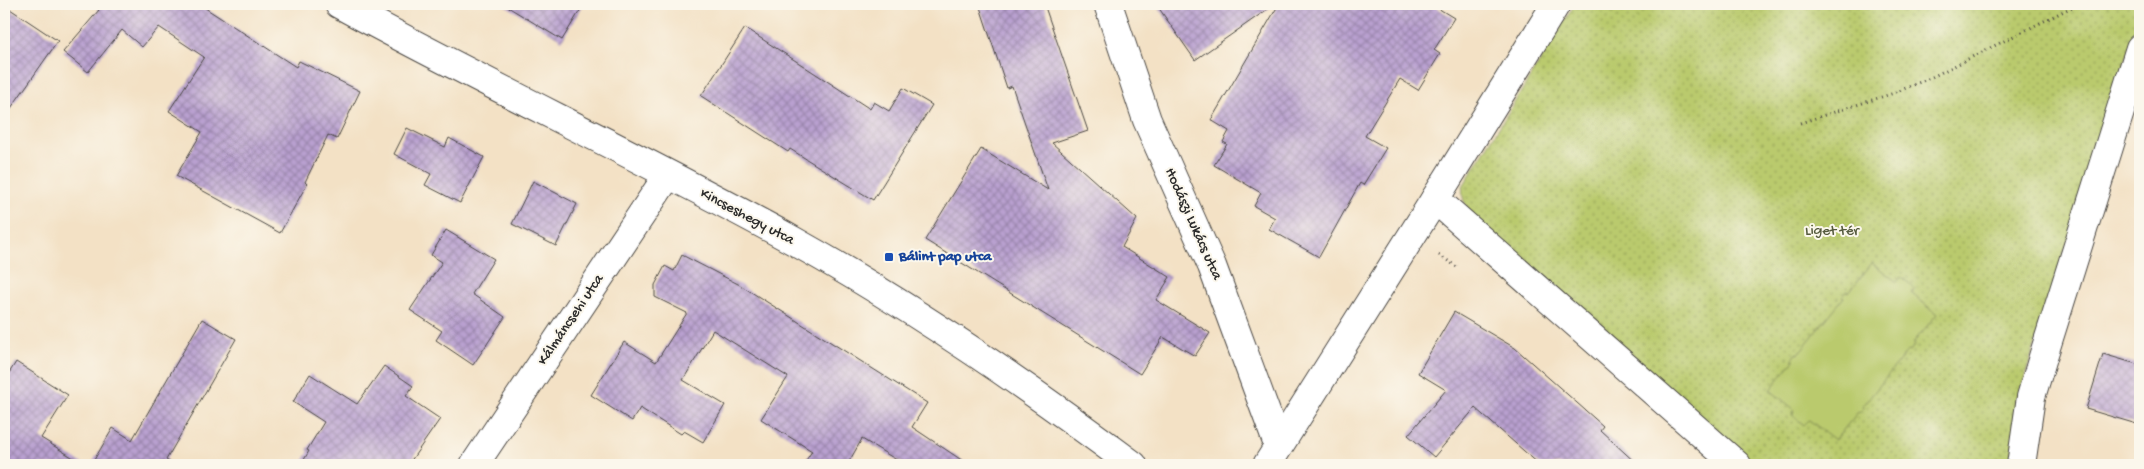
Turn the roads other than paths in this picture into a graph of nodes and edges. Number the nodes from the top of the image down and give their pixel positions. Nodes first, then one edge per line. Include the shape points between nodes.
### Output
1 (339, 4) edge
2 (1108, 4) edge
3 (1556, 4) edge
4 (2140, 48) edge
5 (668, 175) junction
6 (1434, 200) junction
7 (1273, 455) edge
8 (474, 465) edge
9 (1133, 465) edge
10 (1737, 465) edge
11 (2020, 465) edge

1 - 5 street, Kincseshegy utca
2 - 7 street, Hodászi Lukács utca via 1147,120 1212,266
3 - 6 street
4 - 11 street via 2042,357 2031,397
5 - 8 street, Kálmáncsehi utca
5 - 9 street, Kincseshegy utca via 794,242 916,314
6 - 7 street
6 - 10 street

